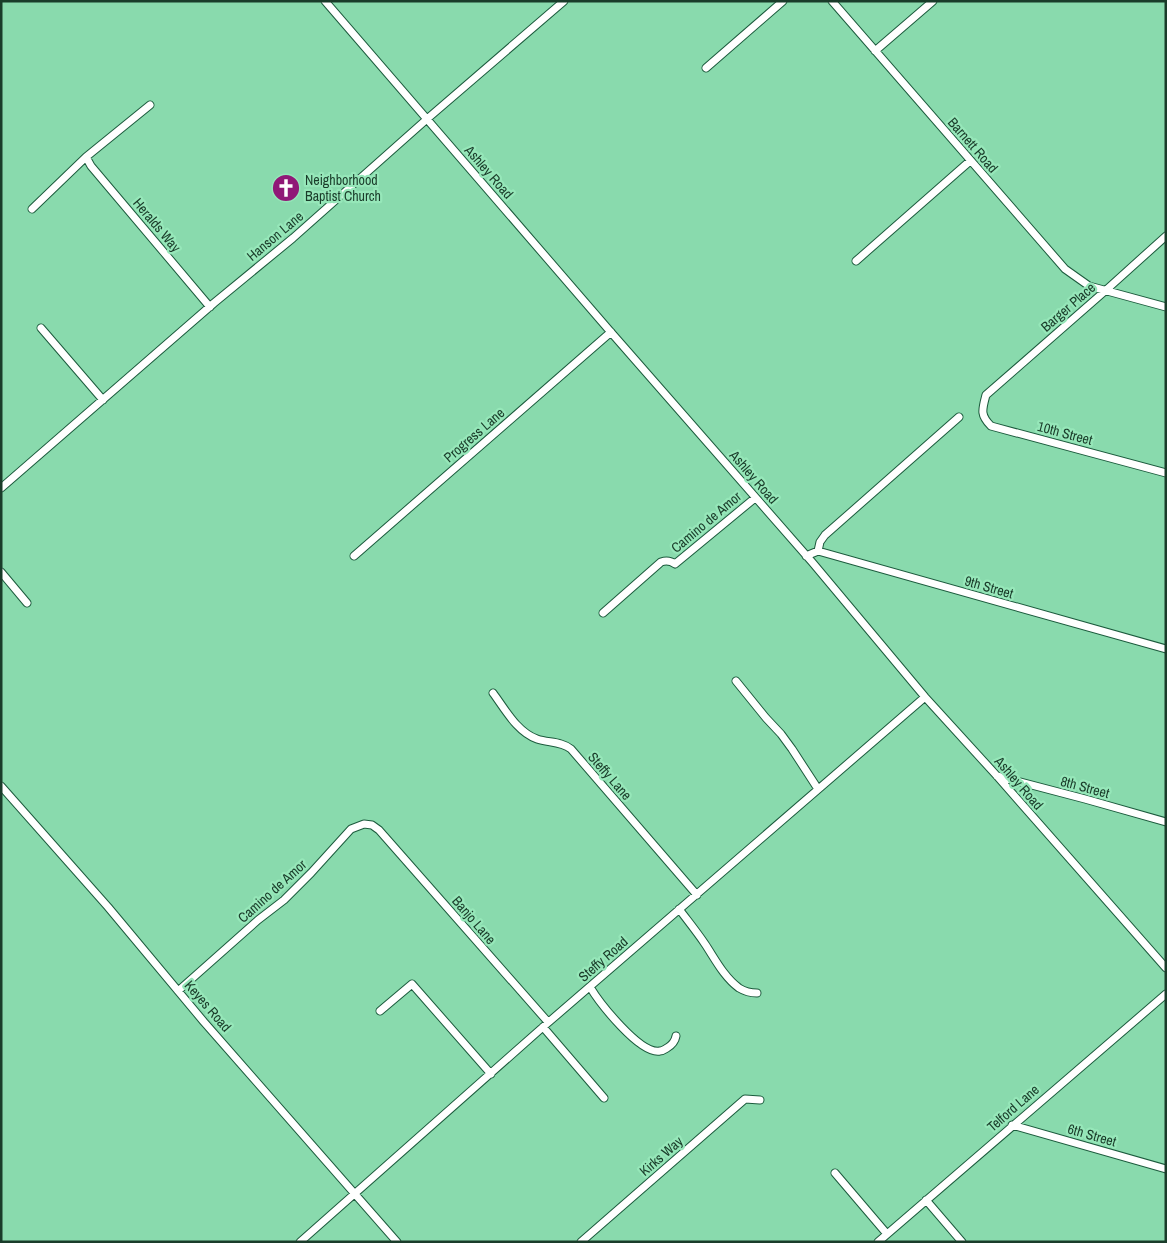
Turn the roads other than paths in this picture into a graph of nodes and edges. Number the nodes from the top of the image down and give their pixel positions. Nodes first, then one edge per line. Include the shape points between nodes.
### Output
1 (325, 1) edge
2 (564, 1) edge
3 (783, 1) edge
4 (832, 1) edge
5 (933, 1) edge
6 (875, 51) junction
7 (706, 68) dead end
8 (150, 105) dead end
9 (427, 119) junction
10 (86, 157) junction
11 (970, 161) junction
12 (32, 209) dead end
13 (1166, 236) edge
14 (856, 261) dead end
15 (1105, 291) junction
16 (210, 307) junction
17 (1166, 307) edge
18 (41, 328) dead end
19 (611, 332) junction
20 (986, 395) joint
21 (103, 400) junction
22 (959, 417) dead end
23 (1166, 473) edge
24 (1, 488) edge
25 (755, 498) junction
26 (818, 552) junction
27 (354, 556) dead end
28 (806, 556) junction
29 (1, 572) edge
30 (27, 603) dead end
31 (603, 612) dead end
32 (1166, 649) edge
33 (736, 681) dead end
34 (493, 693) dead end
35 (925, 697) junction
36 (997, 776) junction
37 (1, 786) edge
38 (818, 789) junction
39 (1166, 822) edge
40 (382, 834) joint
41 (697, 894) junction
42 (679, 910) junction
43 (1166, 968) edge
44 (590, 986) junction
45 (178, 991) junction
46 (757, 994) dead end
47 (1165, 996) edge
48 (380, 1011) dead end
49 (546, 1025) junction
50 (676, 1036) dead end
51 (491, 1074) junction
52 (604, 1098) dead end
53 (760, 1100) dead end
54 (1012, 1125) junction
55 (1166, 1169) edge
56 (835, 1173) dead end
57 (356, 1194) junction
58 (926, 1200) junction
59 (887, 1234) junction
60 (300, 1242) edge
61 (397, 1242) edge
62 (581, 1242) edge
63 (878, 1242) edge
64 (962, 1242) edge

1 - 9 street, Ashley Road
2 - 9 street, Hanson Lane
3 - 7 street
4 - 6 street, Barnett Road
5 - 6 street
6 - 11 street, Barnett Road
8 - 10 street
9 - 16 street, Hanson Lane
9 - 19 street, Ashley Road
10 - 12 street
10 - 16 street, Heralds Way
11 - 14 street
11 - 15 street, Barnett Road via 1065,269 1089,286
13 - 15 street, Barger Place
15 - 17 street, Barnett Road
15 - 20 street, Barger Place
16 - 21 street, Hanson Lane
18 - 21 street
19 - 25 street, Ashley Road
19 - 27 street, Progress Lane
20 - 23 street, 10th Street via 982,411 992,426
21 - 24 street, Hanson Lane
22 - 26 street via 825,535
25 - 28 street, Ashley Road
25 - 31 street, Camino de Amor via 675,564 661,562
26 - 28 street
26 - 32 street, 9th Street
28 - 35 street, Ashley Road
29 - 30 street
33 - 38 street via 781,734
34 - 41 street, Steffy Lane via 525,733 571,749
35 - 36 street, Ashley Road
35 - 38 street, Steffy Road
36 - 39 street, 8th Street
36 - 43 street, Ashley Road
37 - 45 street, Keyes Road
38 - 41 street, Steffy Road
40 - 45 street, Camino de Amor via 364,824 351,829 284,900
40 - 49 street, Banjo Lane
41 - 42 street, Steffy Road
42 - 44 street, Steffy Road
42 - 46 street via 734,983 740,989
44 - 49 street, Steffy Road
44 - 50 street via 620,1025 649,1049 659,1052 671,1046
45 - 57 street, Keyes Road
47 - 54 street, Telford Lane
48 - 51 street via 412,984
49 - 51 street, Steffy Road
49 - 52 street, Banjo Lane
51 - 57 street, Steffy Road
53 - 62 street, Kirks Way via 745,1099
54 - 55 street, 6th Street
54 - 58 street, Telford Lane
56 - 59 street
57 - 60 street, Steffy Road
57 - 61 street, Keyes Road
58 - 59 street, Telford Lane
58 - 64 street
59 - 63 street, Telford Lane

